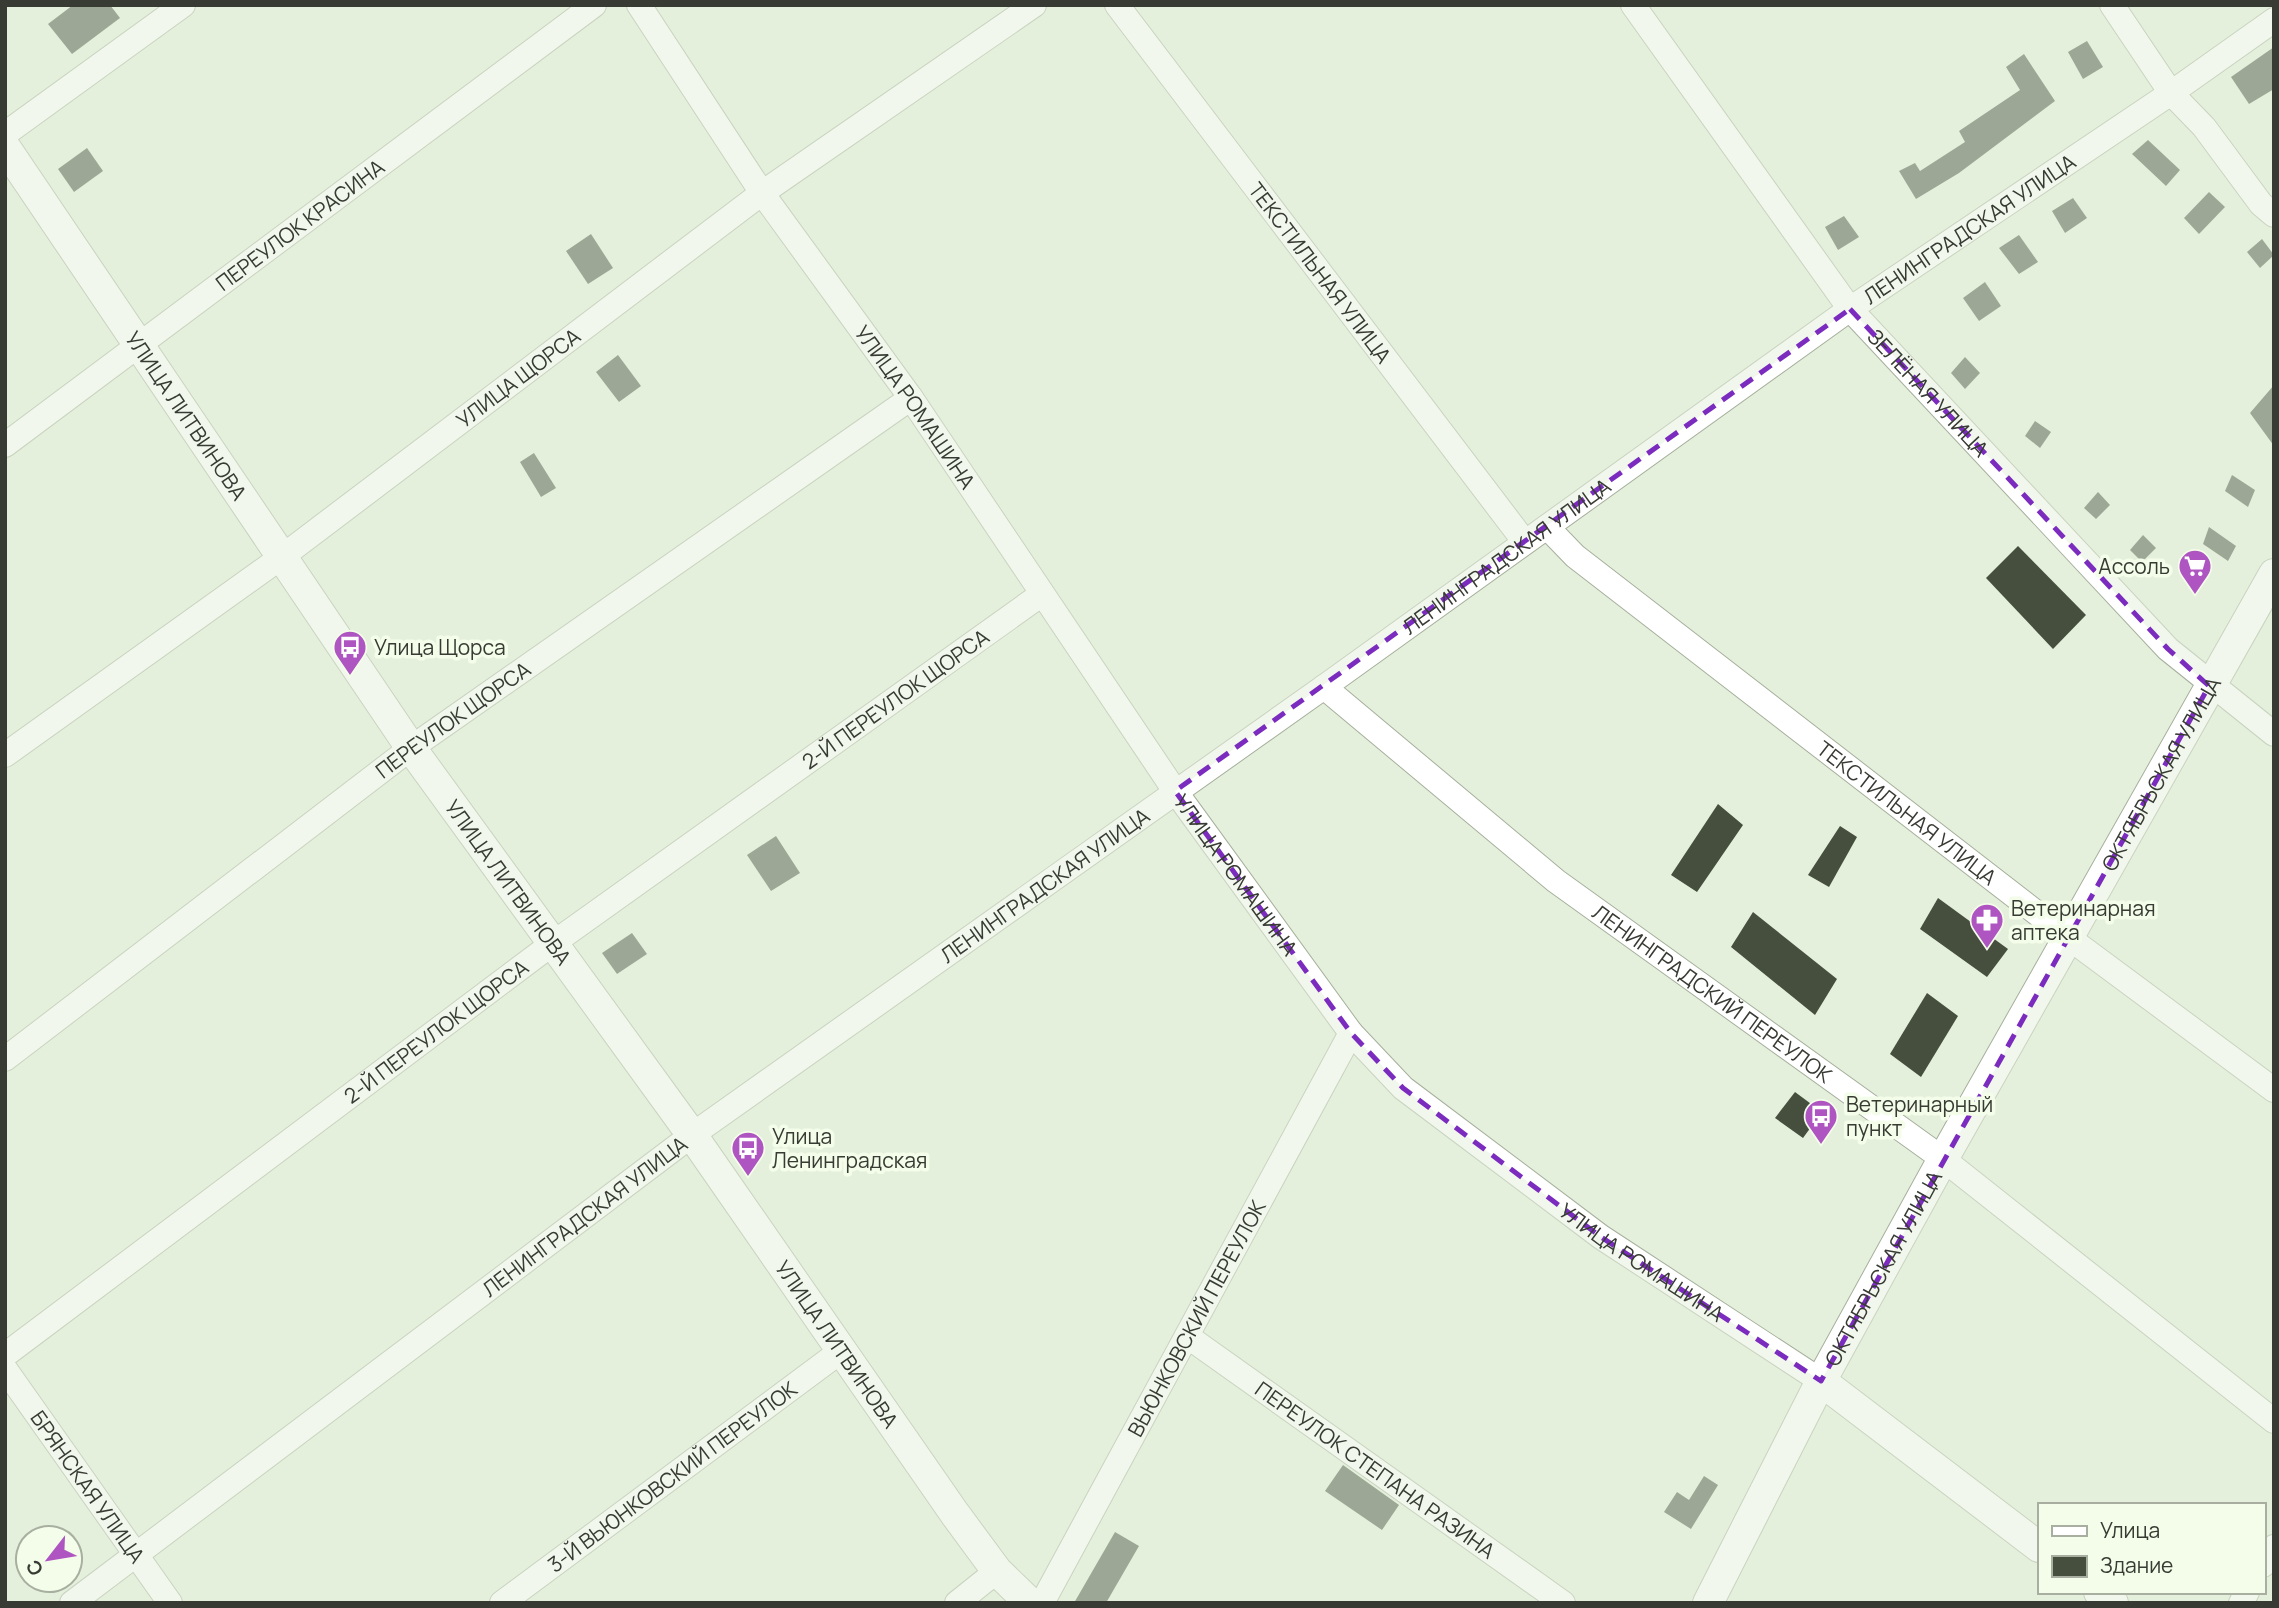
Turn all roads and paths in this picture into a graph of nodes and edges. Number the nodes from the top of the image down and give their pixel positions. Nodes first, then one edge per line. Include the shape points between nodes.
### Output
1 (183, 5) edge
2 (594, 5) edge
3 (639, 5) edge
4 (1034, 5) edge
5 (1117, 5) edge
6 (1633, 5) edge
7 (2112, 5) edge
8 (2274, 20) edge
9 (2171, 93) junction
10 (5, 134) edge
11 (5, 147) edge
12 (762, 193) junction
13 (2274, 215) edge
14 (1850, 309) junction
15 (138, 346) junction
16 (911, 398) junction
17 (5, 445) edge
18 (1547, 527) junction
19 (1524, 541) junction
20 (283, 556) junction
21 (2274, 574) edge
22 (1042, 594) junction
23 (2209, 686) junction
24 (1324, 687) junction
25 (2274, 734) edge
26 (411, 748) junction
27 (5, 755) edge
28 (1175, 790) junction
29 (2069, 939) junction
30 (552, 944) junction
31 (1351, 1033) junction
32 (5, 1059) edge
33 (2274, 1090) edge
34 (692, 1135) junction
35 (1942, 1159) junction
36 (1187, 1336) junction
37 (841, 1351) junction
38 (5, 1355) edge
39 (5, 1369) edge
40 (1821, 1381) junction
41 (2274, 1421) edge
42 (2038, 1546) edge
43 (2274, 1546) edge
44 (136, 1555) junction
45 (2265, 1562) edge
46 (997, 1571) junction
47 (72, 1603) edge
48 (170, 1603) edge
49 (502, 1603) edge
50 (957, 1603) edge
51 (1030, 1603) edge
52 (1042, 1603) edge
53 (1563, 1603) edge
54 (1708, 1603) edge

1 - 10 street
2 - 15 street, ПЕРЕУЛОК КРАСИНА
3 - 12 street, УЛИЦА РОМАШИНА
4 - 12 street, УЛИЦА ЩОРСА
5 - 19 street, ТЕКСТИЛЬНАЯ УЛИЦА
6 - 14 street, ЗЕЛЁНАЯ УЛИЦА
7 - 9 street
8 - 9 street, ЛЕНИНГРАДСКАЯ УЛИЦА
9 - 13 street
9 - 14 street, ЛЕНИНГРАДСКАЯ УЛИЦА
11 - 15 main road, УЛИЦА ЛИТВИНОВА
12 - 16 street, УЛИЦА РОМАШИНА
12 - 20 street, УЛИЦА ЩОРСА
14 - 18 street, ЛЕНИНГРАДСКАЯ УЛИЦА
14 - 23 street, ЗЕЛЁНАЯ УЛИЦА via 2168,649
15 - 17 street, ПЕРЕУЛОК КРАСИНА
15 - 20 main road, УЛИЦА ЛИТВИНОВА
16 - 22 street, УЛИЦА РОМАШИНА
16 - 26 street, ПЕРЕУЛОК ЩОРСА
18 - 19 street, ЛЕНИНГРАДСКАЯ УЛИЦА
18 - 29 street, ТЕКСТИЛЬНАЯ УЛИЦА via 1576,556
19 - 24 street, ЛЕНИНГРАДСКАЯ УЛИЦА
20 - 26 main road, УЛИЦА ЛИТВИНОВА
20 - 27 street, УЛИЦА ЩОРСА
21 - 23 main road, ОКТЯБРЬСКАЯ УЛИЦА
22 - 28 street, УЛИЦА РОМАШИНА
22 - 30 street, 2-Й ПЕРЕУЛОК ЩОРСА
23 - 25 street, ЗЕЛЁНАЯ УЛИЦА
23 - 29 main road, ОКТЯБРЬСКАЯ УЛИЦА
24 - 28 street, ЛЕНИНГРАДСКАЯ УЛИЦА
24 - 35 street, ЛЕНИНГРАДСКИЙ ПЕРЕУЛОК via 1556,881
26 - 30 main road, УЛИЦА ЛИТВИНОВА
26 - 32 street, ПЕРЕУЛОК ЩОРСА
28 - 31 street, УЛИЦА РОМАШИНА
28 - 34 street, ЛЕНИНГРАДСКАЯ УЛИЦА
29 - 33 street, ТЕКСТИЛЬНАЯ УЛИЦА
29 - 35 main road, ОКТЯБРЬСКАЯ УЛИЦА
30 - 34 main road, УЛИЦА ЛИТВИНОВА
30 - 38 street, 2-Й ПЕРЕУЛОК ЩОРСА
31 - 36 street, ВЬЮНКОВСКИЙ ПЕРЕУЛОК
31 - 40 street, УЛИЦА РОМАШИНА via 1403,1088 1601,1237
34 - 37 main road, УЛИЦА ЛИТВИНОВА
34 - 44 street, ЛЕНИНГРАДСКАЯ УЛИЦА
35 - 40 main road, ОКТЯБРЬСКАЯ УЛИЦА
35 - 41 street, ЛЕНИНГРАДСКИЙ ПЕРЕУЛОК
36 - 52 street, ВЬЮНКОВСКИЙ ПЕРЕУЛОК
36 - 53 street, ПЕРЕУЛОК СТЕПАНА РАЗИНА
37 - 46 main road, УЛИЦА ЛИТВИНОВА
37 - 49 street, 3-Й ВЬЮНКОВСКИЙ ПЕРЕУЛОК
39 - 44 street, БРЯНСКАЯ УЛИЦА
40 - 42 main road, УЛИЦА РОМАШИНА
40 - 54 main road, ОКТЯБРЬСКАЯ УЛИЦА
43 - 45 street
44 - 47 street, ЛЕНИНГРАДСКАЯ УЛИЦА
44 - 48 street, БРЯНСКАЯ УЛИЦА
46 - 50 street
46 - 51 main road, УЛИЦА ЛИТВИНОВА

